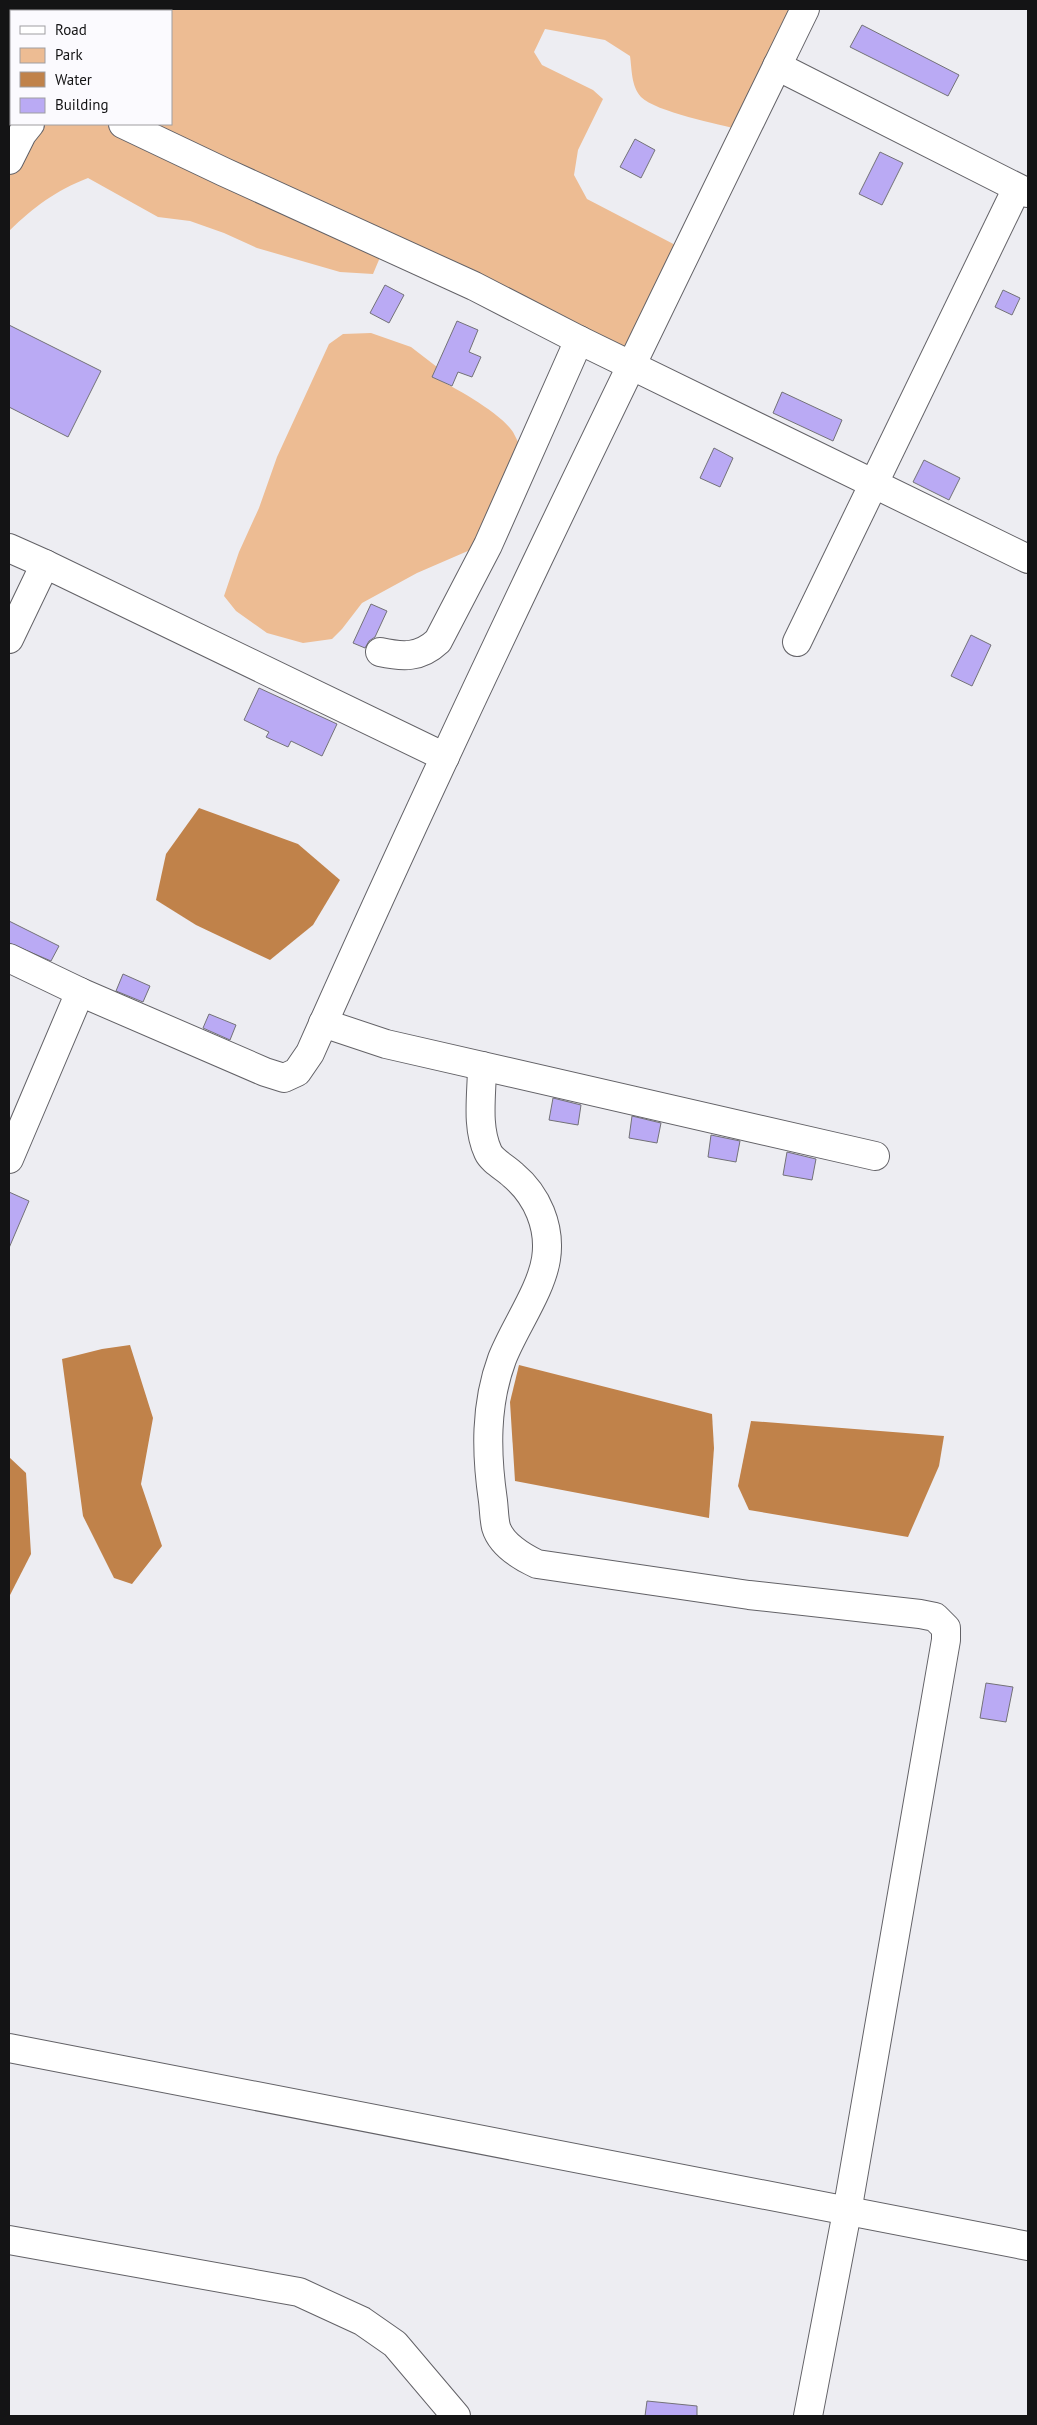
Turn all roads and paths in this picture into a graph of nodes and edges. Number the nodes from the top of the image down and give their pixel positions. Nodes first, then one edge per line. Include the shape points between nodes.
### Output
1 (805, 9) edge
2 (777, 66) junction
3 (29, 125) edge
4 (126, 125) edge
5 (9, 160) edge
6 (1023, 191) edge
7 (579, 340) junction
8 (631, 365) junction
9 (874, 484) junction
10 (9, 548) edge
11 (1028, 559) edge
12 (45, 564) junction
13 (9, 639) edge
14 (798, 642) dead end
15 (380, 652) dead end
16 (445, 757) junction
17 (9, 958) edge
18 (80, 992) junction
19 (323, 1023) junction
20 (482, 1066) junction
21 (874, 1156) dead end
22 (9, 1160) edge
23 (9, 2048) edge
24 (847, 2212) junction
25 (9, 2240) edge
26 (1028, 2246) edge
27 (456, 2416) edge
28 (808, 2416) edge

1 - 2 lane
2 - 6 lane
2 - 8 lane
3 - 5 lane
4 - 7 lane via 474,286
6 - 9 lane
7 - 8 lane
7 - 15 lane via 488,545 438,641 411,656
8 - 9 lane
8 - 16 lane
9 - 11 lane
9 - 14 lane
10 - 12 lane
12 - 13 lane
12 - 16 lane
16 - 19 lane
17 - 18 lane
18 - 19 lane via 284,1078 297,1072 310,1053
18 - 22 lane
19 - 20 lane via 386,1044
20 - 21 lane
20 - 24 lane via 482,1137 489,1154 517,1178 533,1199 543,1215 546,1239 546,1259 540,1279 502,1359 489,1407 489,1478 496,1528 508,1544 537,1564 749,1595 935,1616 946,1628 945,1650
23 - 24 lane
24 - 26 lane
24 - 28 lane
25 - 27 lane via 299,2292 362,2321 395,2344

